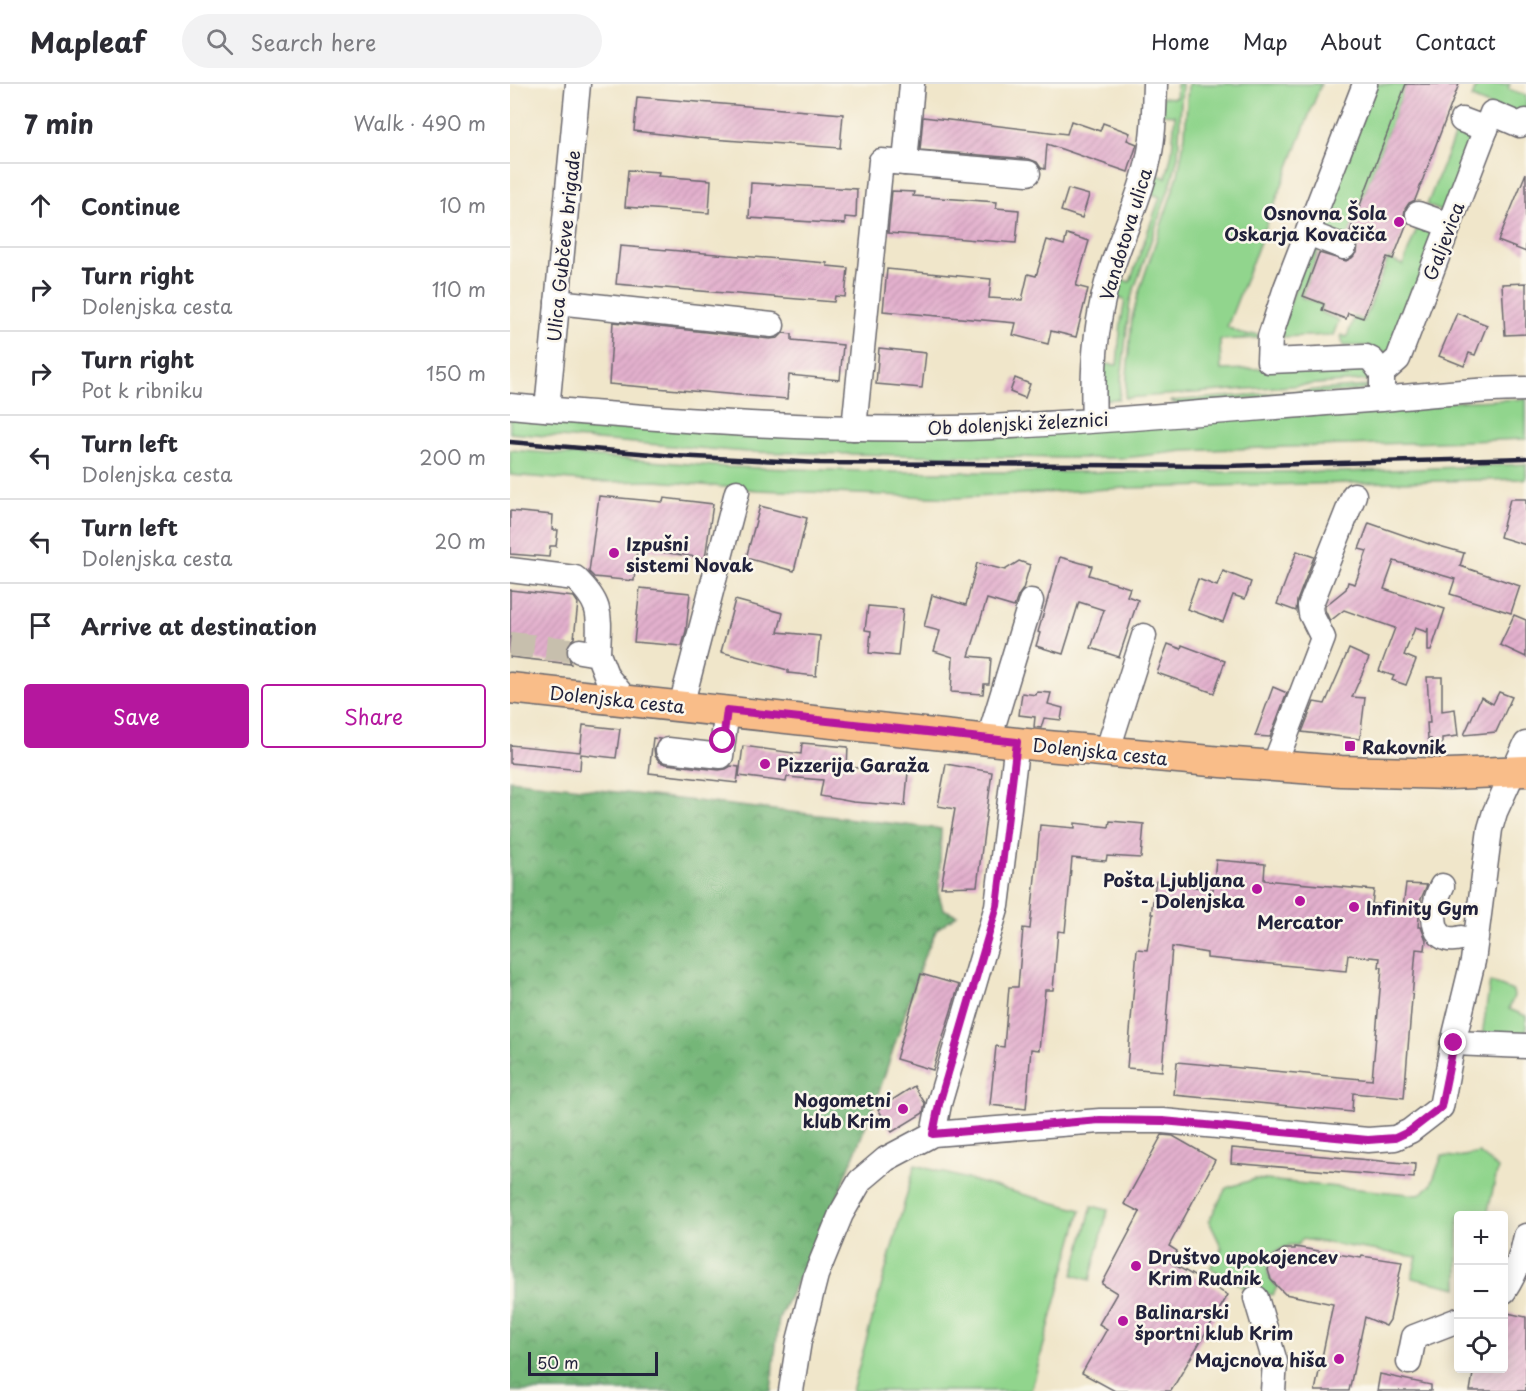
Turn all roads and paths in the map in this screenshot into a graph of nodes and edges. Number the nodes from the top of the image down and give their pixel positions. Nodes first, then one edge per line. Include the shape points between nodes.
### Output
1 (578, 84) edge
2 (912, 84) edge
3 (1155, 84) edge
4 (1365, 84) edge
5 (1462, 120) dead end
6 (1526, 121) edge
7 (1486, 129) junction
8 (905, 163) junction
9 (1028, 173) dead end
10 (1418, 214) dead end
11 (1449, 225) junction
12 (1308, 233) junction
13 (1344, 247) dead end
14 (557, 302) junction
15 (772, 325) dead end
16 (1382, 373) junction
17 (1526, 389) edge
18 (1380, 399) junction
19 (510, 406) edge
20 (547, 409) junction
21 (1094, 420) junction
22 (854, 428) junction
23 (737, 492) dead end
24 (1354, 495) dead end
25 (510, 570) edge
26 (1030, 601) dead end
27 (1144, 636) dead end
28 (510, 688) edge
29 (627, 701) junction
30 (681, 706) junction
31 (727, 710) junction
32 (1003, 741) junction
33 (1526, 744) edge
34 (668, 750) dead end
35 (1107, 752) junction
36 (1274, 766) junction
37 (1519, 771) edge
38 (1454, 1043) junction
39 (1526, 1046) edge
40 (933, 1134) junction
41 (1526, 1236) edge
42 (1508, 1284) edge
43 (1256, 1298) dead end
44 (1454, 1322) edge
45 (1409, 1362) dead end
46 (791, 1391) edge
47 (1273, 1391) edge

1 - 14 street, Ulica Gubčeve brigade
2 - 8 street
3 - 21 street, Vandotova ulica via 1147,167 1101,311
4 - 12 street
5 - 7 street
6 - 7 street via 1520,124 1492,114
7 - 11 street, Galjevica
8 - 9 street
8 - 22 street via 881,161
10 - 11 street
11 - 16 street, Galjevica via 1398,359
12 - 13 street
12 - 16 street via 1272,329 1269,360 1366,357
14 - 15 street
14 - 20 street, Ulica Gubčeve brigade
16 - 18 street
17 - 18 street, Ob dolenjski železnici
18 - 21 street, Ob dolenjski železnici
19 - 20 street, Ob dolenjski železnici
20 - 22 street, Ob dolenjski železnici via 727,424
21 - 22 street, Ob dolenjski železnici via 990,427
23 - 30 street
24 - 36 street via 1310,606 1323,638
25 - 29 street via 575,578 595,601 599,614 589,652
26 - 32 street
27 - 35 street
28 - 29 main road, Dolenjska cesta
29 - 30 main road, Dolenjska cesta
30 - 31 main road, Dolenjska cesta
31 - 32 main road, Dolenjska cesta
31 - 34 street via 721,756
32 - 35 main road, Dolenjska cesta
32 - 40 street via 997,906
33 - 37 street
35 - 36 main road, Dolenjska cesta
36 - 37 main road, Dolenjska cesta via 1449,774
37 - 38 street via 1495,812 1490,829 1473,961
38 - 39 street
38 - 40 street via 1441,1107 1423,1123 1395,1138 1368,1140 1163,1121 1100,1120
40 - 46 street via 886,1159 860,1181 841,1214 816,1275
41 - 42 street via 1520,1264
43 - 47 street via 1275,1362
44 - 45 street via 1414,1337

